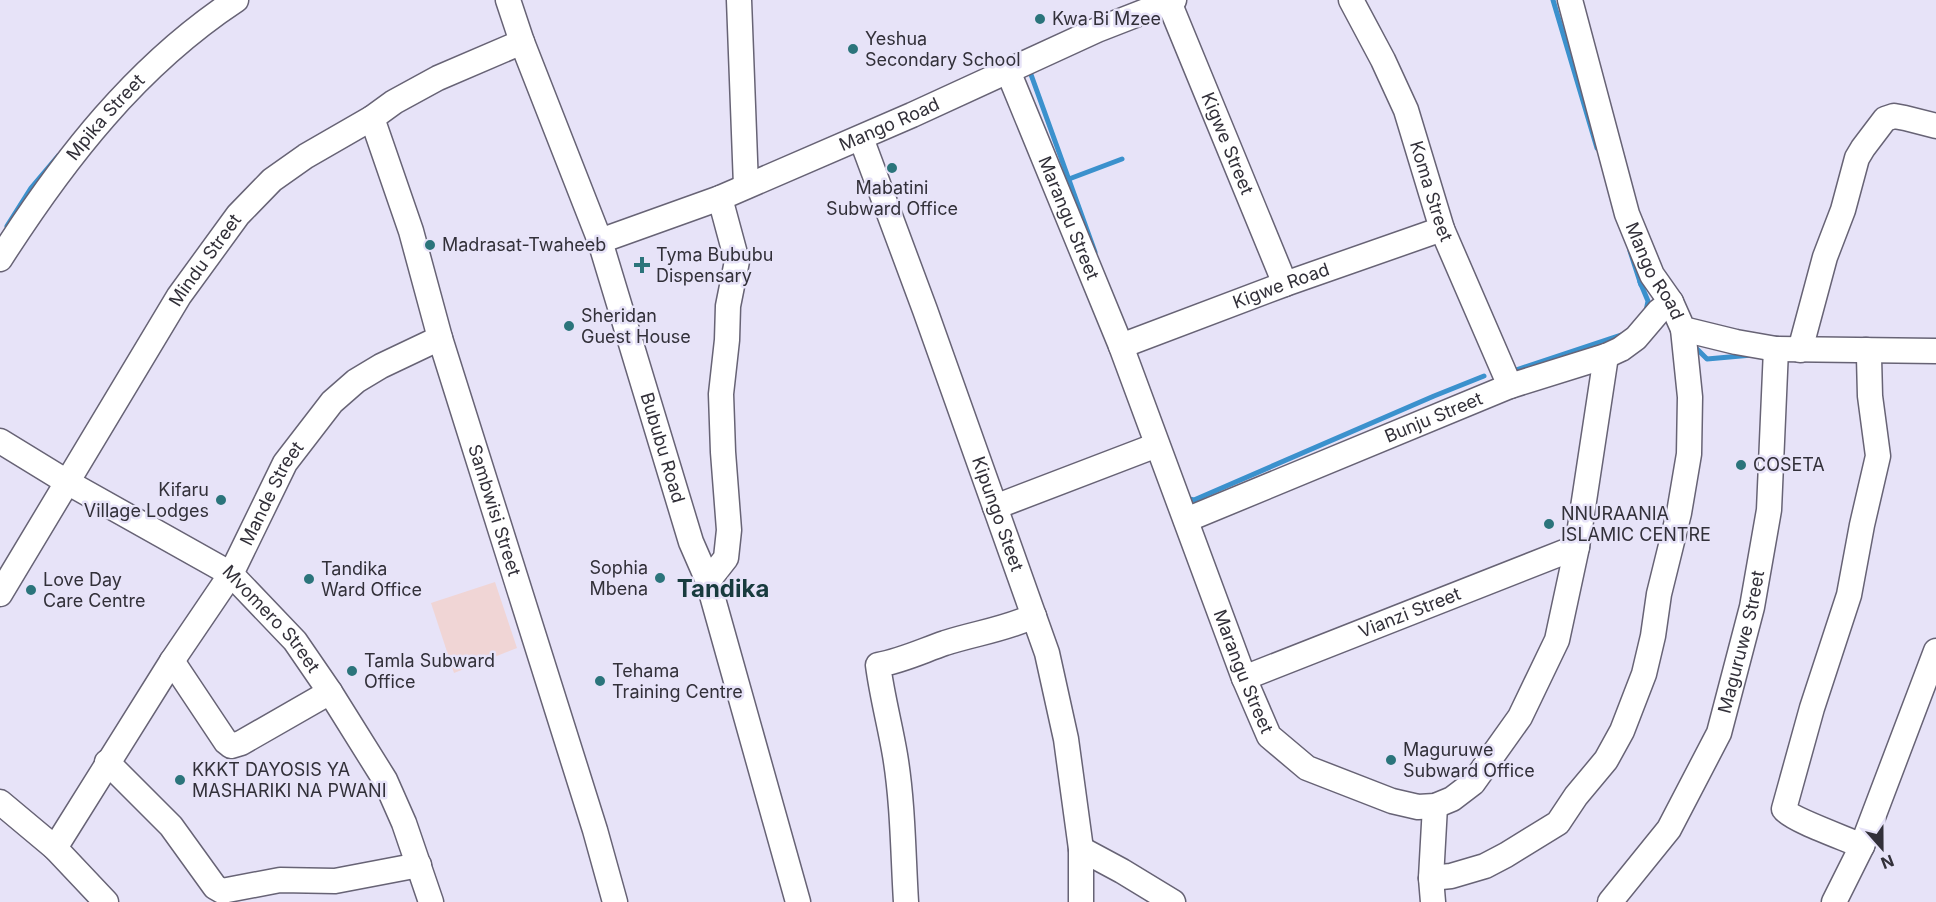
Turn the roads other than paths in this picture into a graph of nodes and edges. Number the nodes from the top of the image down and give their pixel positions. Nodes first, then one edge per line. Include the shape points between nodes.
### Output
1 (236, 0) edge
2 (508, 0) edge
3 (740, 0) edge
4 (1351, 0) edge
5 (1570, 0) edge
6 (1172, 1) edge
7 (522, 42) junction
8 (1008, 71) junction
9 (372, 118) junction
10 (1936, 126) edge
11 (861, 138) junction
12 (746, 186) junction
13 (720, 198) junction
14 (1442, 229) junction
15 (600, 241) junction
16 (0, 259) edge
17 (1285, 284) junction
18 (1671, 302) junction
19 (1683, 328) junction
20 (440, 338) junction
21 (1121, 346) junction
22 (1776, 349) junction
23 (1800, 350) junction
24 (1866, 350) junction
25 (1936, 351) edge
26 (1606, 356) junction
27 (1510, 386) junction
28 (0, 441) edge
29 (1157, 445) junction
30 (67, 482) junction
31 (995, 507) junction
32 (1186, 520) junction
33 (1577, 547) junction
34 (231, 574) junction
35 (708, 581) junction
36 (0, 594) edge
37 (1034, 616) junction
38 (1936, 651) edge
39 (172, 661) junction
40 (1244, 678) junction
41 (330, 692) junction
42 (107, 762) junction
43 (0, 802) edge
44 (1435, 806) junction
45 (1862, 846) junction
46 (55, 848) junction
47 (1081, 849) junction
48 (419, 865) junction
49 (1432, 890) edge
50 (106, 902) edge
51 (431, 902) edge
52 (615, 902) edge
53 (798, 902) edge
54 (906, 902) edge
55 (1081, 902) edge
56 (1173, 902) edge
57 (1610, 902) edge
58 (1834, 902) edge

1 - 16 street, Mpika Street via 180,40 123,94 52,180
2 - 7 street, Bububu Road
3 - 12 street
4 - 14 street, Koma Street via 1406,110
5 - 18 street, Mango Road via 1627,214 1652,275
6 - 8 street, Mango Road
6 - 17 street, Kigwe Street
7 - 9 street, Mindu Street via 438,78
7 - 15 street, Bububu Road
8 - 11 street, Mango Road
8 - 21 street, Marangu Street
9 - 20 street, Sambwisi Street via 411,231
9 - 30 street, Mindu Street via 272,180 238,215 179,296
10 - 23 street via 1894,116 1886,119 1863,148 1825,257
11 - 12 street, Mango Road
11 - 31 street, Kipungo Steet
12 - 13 street, Mango Road
13 - 15 street, Mango Road
13 - 35 street via 737,261 728,306 721,394 729,530 726,558
14 - 17 street, Kigwe Road
14 - 27 street, Koma Street
15 - 35 street, Bububu Road via 691,542
17 - 21 street, Kigwe Road
18 - 19 street, Mango Road
18 - 26 street, Bunju Street via 1636,338
19 - 22 street, Mango Road
19 - 49 street via 1690,397 1689,454 1644,674 1622,731 1606,760 1558,823 1506,855 1451,876
20 - 34 street, Mande Street via 381,366 333,402 285,463
20 - 52 street, Sambwisi Street
21 - 29 street, Marangu Street
22 - 23 street, Mango Road
22 - 57 street, Maguruwe Street via 1769,510 1752,607 1719,733 1669,829
23 - 24 street, Mango Road
24 - 25 street, Mango Road
24 - 45 street via 1878,456 1849,596 1784,809 1806,823
26 - 27 street, Bunju Street
26 - 33 street
27 - 32 street, Bunju Street
28 - 30 street, Mvomero Street
29 - 31 street
29 - 32 street, Marangu Street
30 - 34 street, Mvomero Street
30 - 36 street, Mindu Street
31 - 37 street, Kipungo Steet
32 - 40 street, Marangu Street
33 - 40 street, Vianzi Street
33 - 44 street via 1557,640 1520,717 1473,783
34 - 39 street, Mande Street
34 - 41 street, Mvomero Street via 295,641
35 - 53 street, Bububu Road
37 - 47 street, Kipungo Steet via 1047,653 1066,740
37 - 54 street via 878,665 896,756
38 - 45 street
39 - 41 street via 231,746
39 - 42 street, Mande Street
40 - 44 street, Marangu Street via 1269,736 1307,768 1392,801
41 - 48 street, Mvomero Street via 385,780
42 - 46 street, Mande Street
42 - 48 street via 171,826 215,887 222,891 280,880 335,881
43 - 46 street
44 - 49 street
45 - 58 street
46 - 50 street
47 - 55 street, Kipungo Steet
47 - 56 street
48 - 51 street, Mvomero Street

